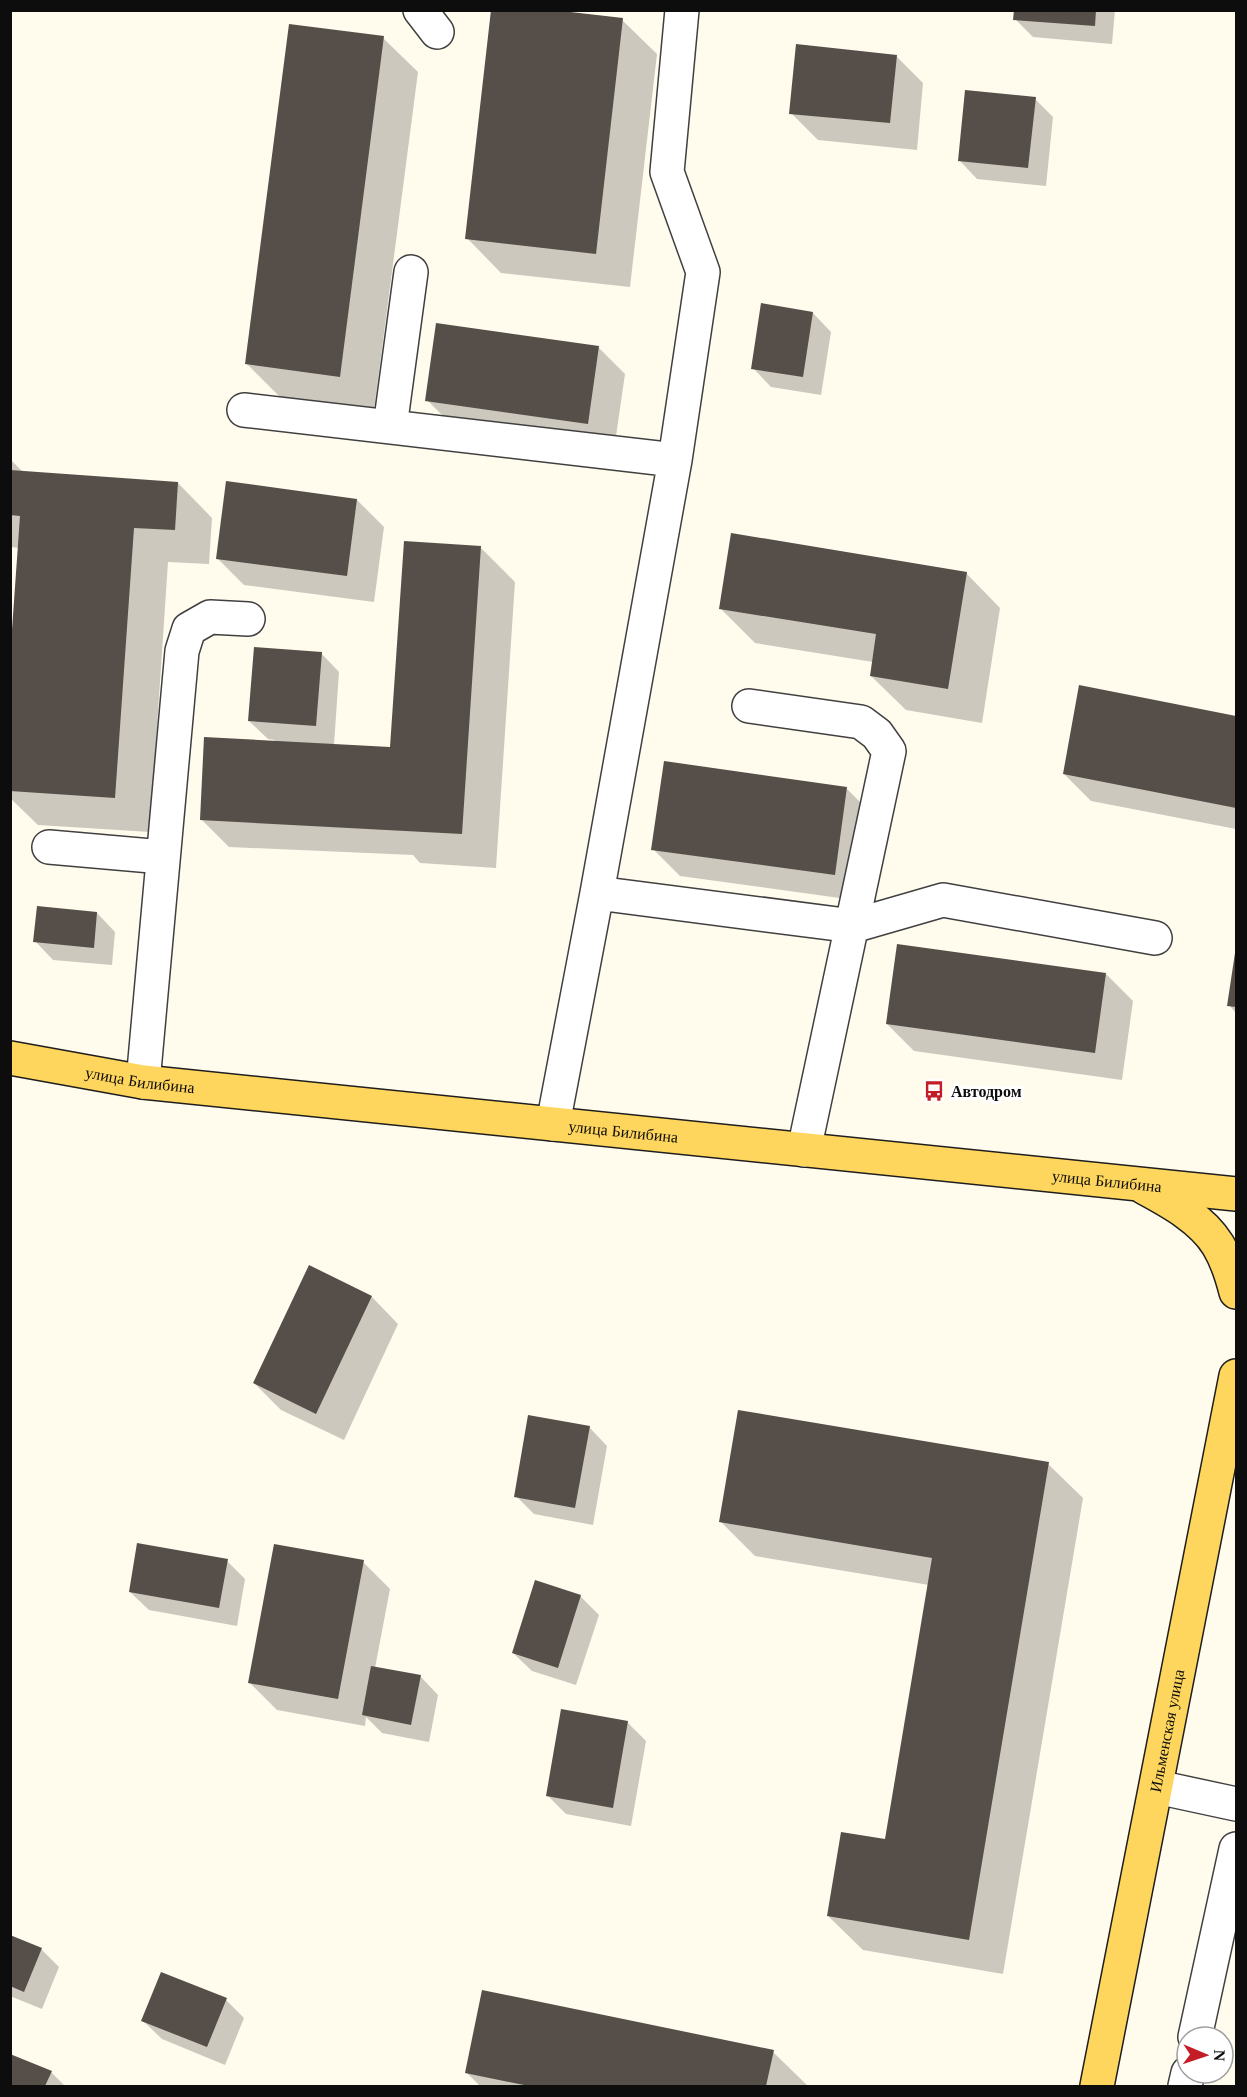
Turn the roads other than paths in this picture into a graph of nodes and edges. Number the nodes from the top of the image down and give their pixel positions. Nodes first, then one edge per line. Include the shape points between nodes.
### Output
1 (682, 10) edge
2 (411, 272) dead end
3 (244, 410) dead end
4 (390, 427) junction
5 (675, 460) junction
6 (248, 619) dead end
7 (749, 706) dead end
8 (50, 847) dead end
9 (163, 857) junction
10 (597, 893) junction
11 (853, 926) junction
12 (1155, 938) dead end
13 (10, 1058) edge
14 (143, 1082) junction
15 (553, 1124) junction
16 (804, 1150) junction
17 (1136, 1183) junction
18 (1236, 1194) edge
19 (1236, 1292) edge
20 (1236, 1376) edge
21 (1157, 1787) junction
22 (1236, 1804) edge
23 (1236, 1849) edge
24 (1199, 2025) edge
25 (1097, 2086) edge

1 - 5 lane via 667,172 703,272
2 - 4 lane
3 - 4 lane
4 - 5 lane
5 - 10 lane
6 - 9 lane via 210,617 189,629 182,651
7 - 11 lane via 861,722 877,734 889,751
8 - 9 lane
9 - 14 lane
10 - 11 lane
10 - 15 lane
11 - 12 lane via 943,900
11 - 16 lane
13 - 14 main road, улица Билибина
14 - 15 main road, улица Билибина
15 - 16 main road, улица Билибина
16 - 17 main road, улица Билибина
17 - 18 main road, улица Билибина
17 - 19 main road via 1173,1203 1217,1243
20 - 21 main road, Ильменская улица
21 - 22 lane
21 - 25 main road, Ильменская улица
23 - 24 lane

